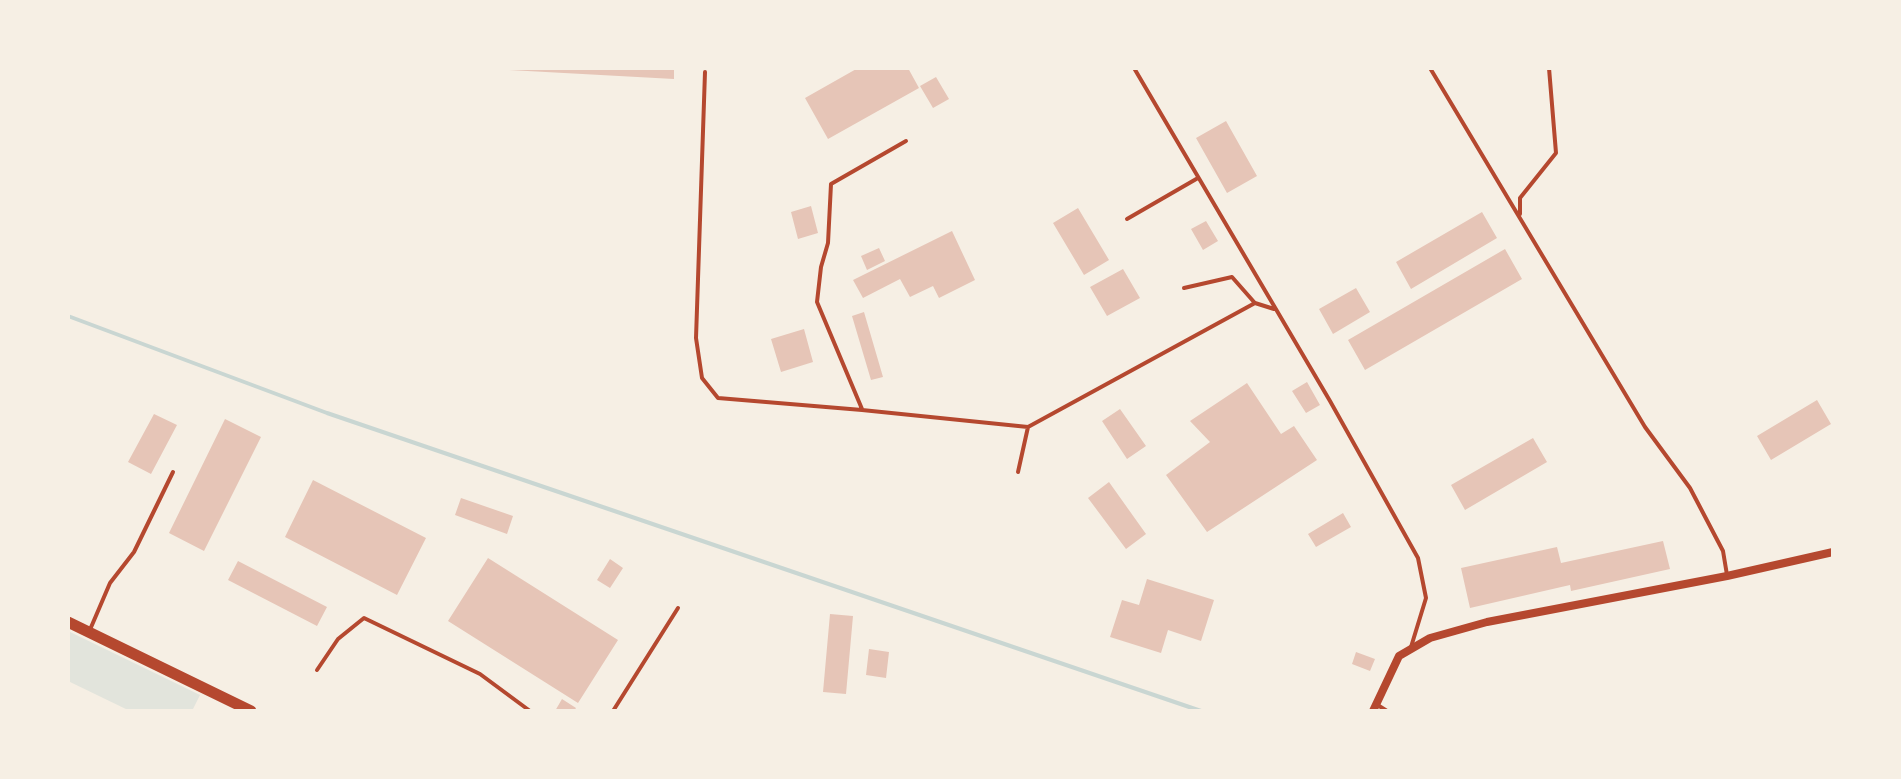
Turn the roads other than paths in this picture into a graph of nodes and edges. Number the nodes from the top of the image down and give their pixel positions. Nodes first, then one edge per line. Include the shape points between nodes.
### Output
1 (1134, 68) edge
2 (1430, 68) edge
3 (1549, 68) edge
4 (705, 72) dead end
5 (906, 141) dead end
6 (1198, 178) junction
7 (1520, 216) junction
8 (1127, 219) dead end
9 (1184, 288) dead end
10 (1255, 303) junction
11 (1274, 309) junction
12 (862, 410) junction
13 (1028, 427) junction
14 (173, 472) dead end
15 (1018, 472) dead end
16 (1833, 552) edge
17 (1727, 576) junction
18 (678, 608) dead end
19 (68, 622) edge
20 (89, 632) junction
21 (1410, 649) junction
22 (317, 670) dead end
23 (1375, 708) edge
24 (251, 711) edge
25 (530, 711) edge
26 (613, 711) edge
27 (1387, 711) edge

1 - 6 lane
2 - 7 lane
3 - 7 lane via 1556,153 1520,198
4 - 12 lane via 696,338 702,378 718,398
5 - 12 lane via 831,184 817,302
6 - 8 lane
6 - 11 lane
7 - 17 lane via 1645,427 1690,488 1723,551
9 - 10 lane via 1232,277
10 - 11 lane
10 - 13 lane
11 - 21 lane via 1418,558 1426,598
12 - 13 lane
13 - 15 lane
14 - 20 lane via 134,552 110,583
16 - 17 street
17 - 21 street via 1487,622
18 - 26 lane
19 - 20 main road
20 - 24 main road
21 - 23 street via 1399,656
22 - 25 lane via 338,639 364,618 480,674
23 - 27 lane

